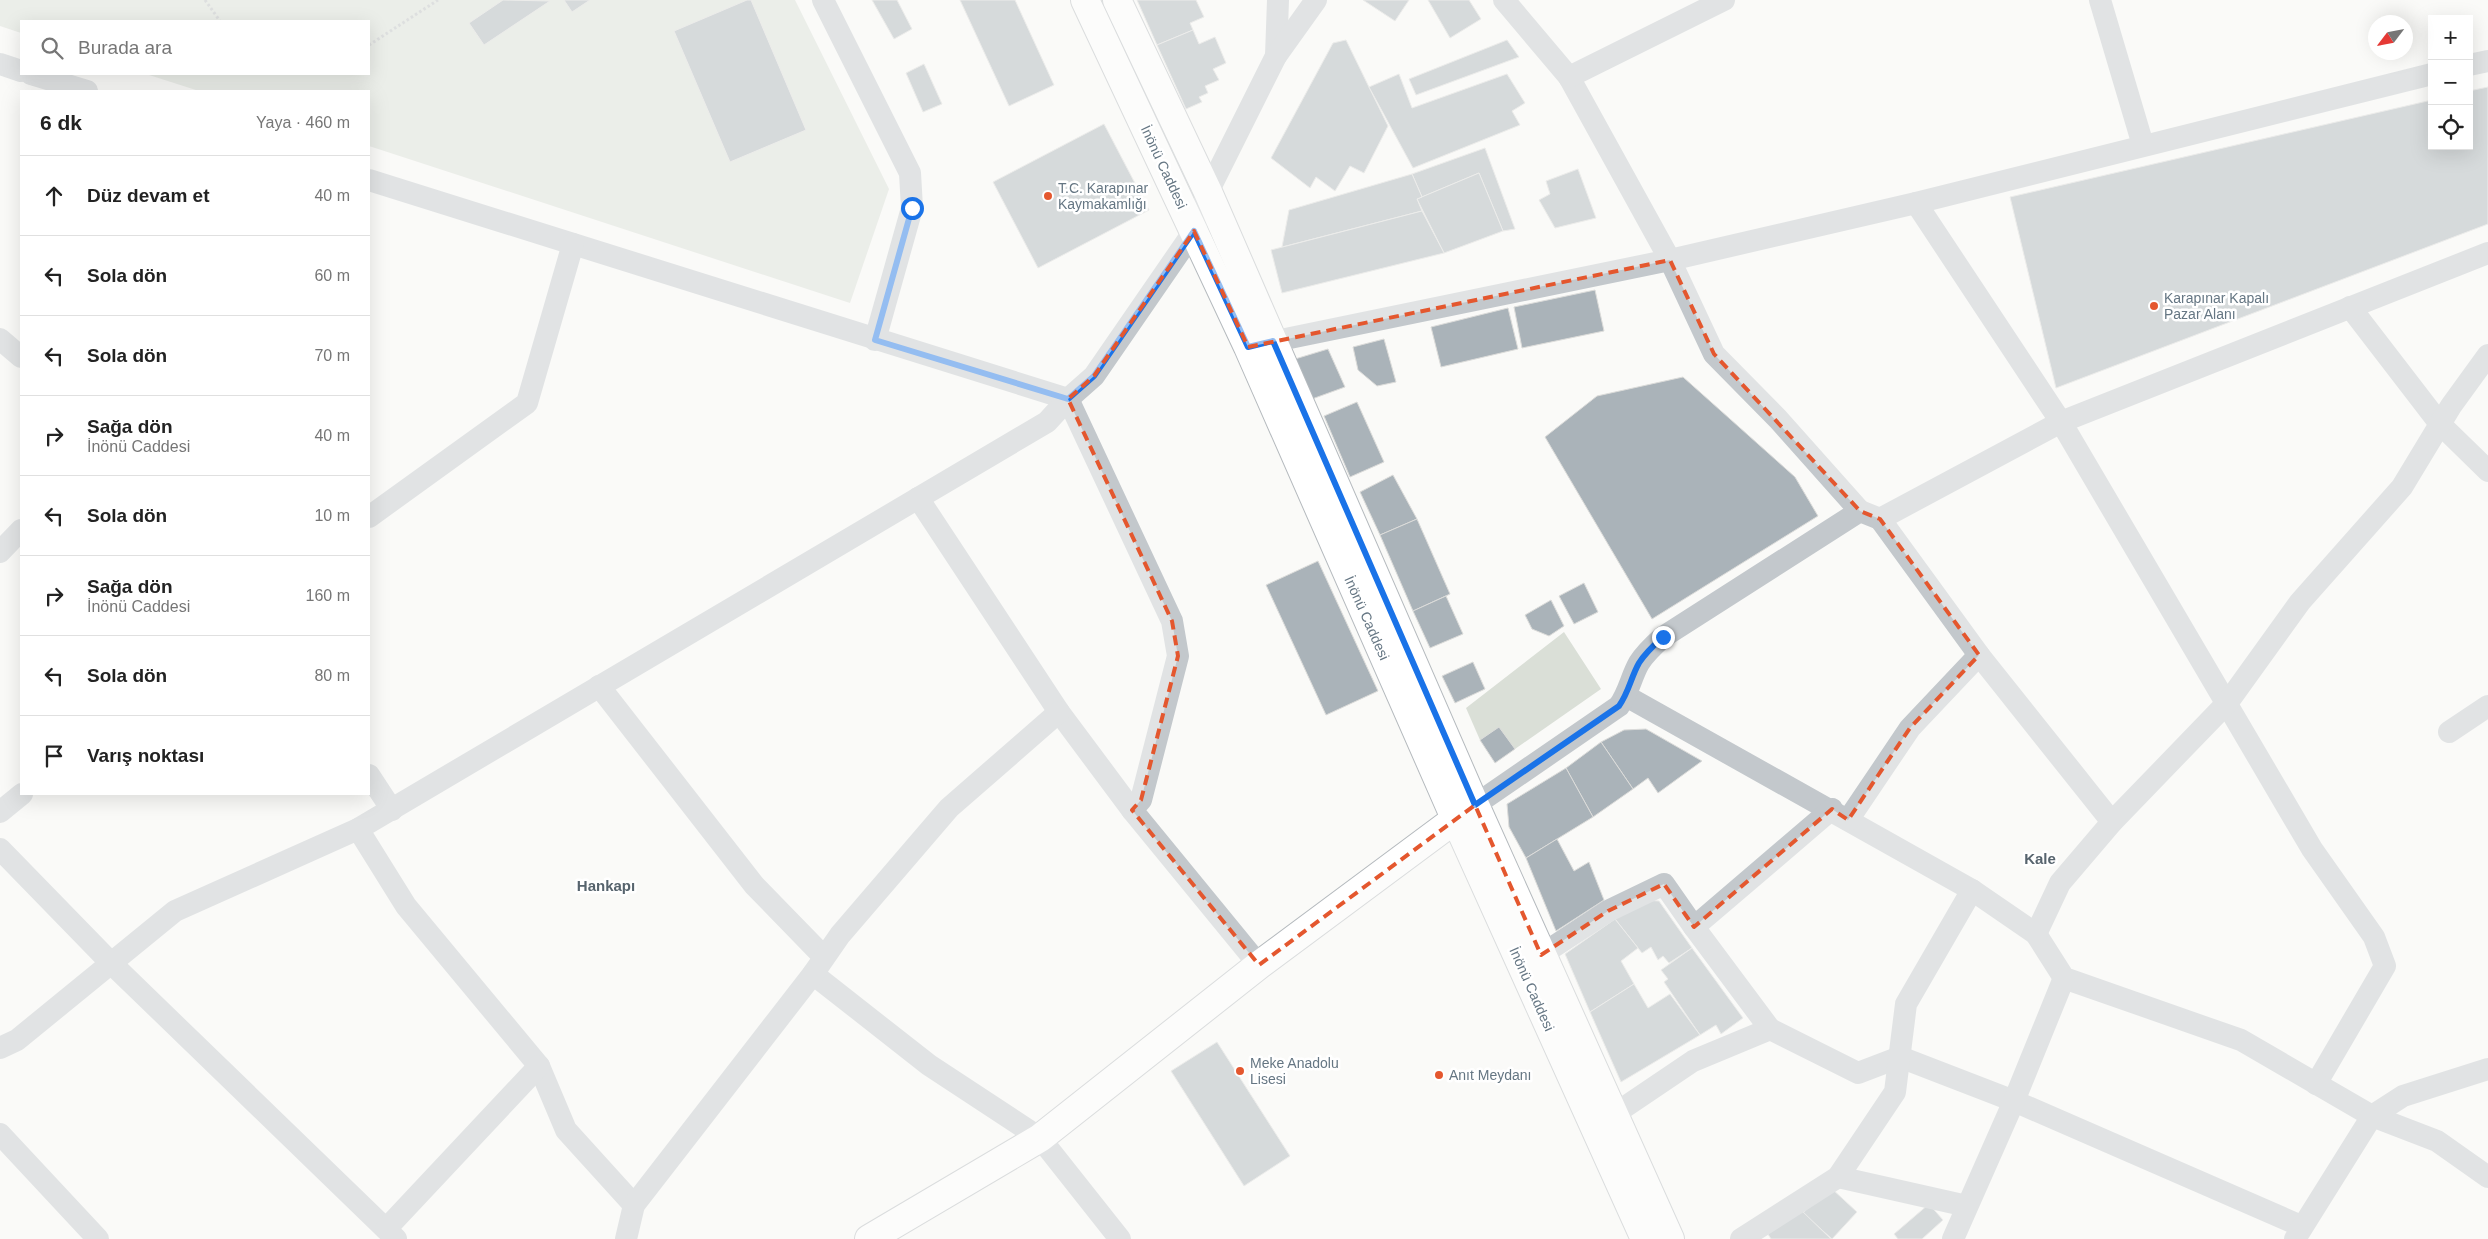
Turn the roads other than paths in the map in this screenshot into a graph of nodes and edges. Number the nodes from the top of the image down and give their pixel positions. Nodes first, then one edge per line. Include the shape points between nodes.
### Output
1 (823, 0) edge
2 (1085, 0) edge
3 (1117, 0) edge
4 (1278, 0) edge
5 (1316, 0) edge
6 (1504, 0) edge
7 (1724, 0) edge
8 (2100, 0) edge
9 (1276, 56) junction
10 (2488, 61) edge
11 (0, 64) edge
12 (2473, 64) edge
13 (20, 71) edge
14 (34, 75) edge
15 (2428, 75) edge
16 (1569, 77) junction
17 (84, 90) edge
18 (2143, 145) junction
19 (370, 180) edge
20 (1208, 192) junction
21 (1916, 203) junction
22 (1194, 231) junction
23 (573, 244) junction
24 (2488, 252) edge
25 (1670, 260) junction
26 (2350, 307) junction
27 (0, 338) edge
28 (875, 340) junction
29 (1260, 344) junction
30 (2488, 355) edge
31 (20, 356) edge
32 (1068, 399) junction
33 (2061, 422) junction
34 (2440, 424) junction
35 (2488, 471) edge
36 (918, 498) junction
37 (1870, 515) junction
38 (370, 516) edge
39 (20, 531) edge
40 (0, 552) edge
41 (1979, 655) junction
42 (599, 686) junction
43 (1626, 696) junction
44 (2228, 702) junction
45 (2488, 706) edge
46 (1059, 712) junction
47 (2450, 732) dead end
48 (370, 777) edge
49 (21, 795) edge
50 (392, 810) junction
51 (1132, 810) junction
52 (0, 812) edge
53 (1465, 812) junction
54 (1840, 814) junction
55 (2112, 822) junction
56 (358, 829) junction
57 (0, 849) edge
58 (1972, 890) junction
59 (1694, 927) junction
60 (2036, 934) junction
61 (1541, 955) junction
62 (112, 964) junction
63 (1259, 965) junction
64 (819, 966) junction
65 (2064, 978) junction
66 (1770, 1029) junction
67 (0, 1048) edge
68 (1900, 1057) junction
69 (539, 1066) junction
70 (2488, 1069) edge
71 (2316, 1084) junction
72 (2014, 1101) junction
73 (1613, 1115) junction
74 (2372, 1116) junction
75 (0, 1134) edge
76 (1040, 1138) junction
77 (1838, 1177) junction
78 (2488, 1177) edge
79 (634, 1205) junction
80 (1967, 1206) junction
81 (2298, 1232) edge
82 (391, 1234) edge
83 (872, 1238) edge
84 (98, 1239) edge
85 (626, 1239) edge
86 (1120, 1239) edge
87 (1645, 1239) edge
88 (1670, 1239) edge
89 (1741, 1239) edge
90 (1953, 1239) edge

1 - 28 street via 910,174 912,208
2 - 22 main road, İnönü Caddesi
3 - 20 main road, İnönü Caddesi
4 - 9 street
5 - 9 street
6 - 16 street
7 - 16 street
8 - 18 street
9 - 20 street
10 - 12 street
11 - 13 street
14 - 17 street
15 - 18 street
16 - 25 street
18 - 21 street
19 - 23 street
20 - 22 street
20 - 29 main road, İnönü Caddesi
21 - 25 street
21 - 33 street
22 - 29 main road, İnönü Caddesi
22 - 32 street via 1094,376
23 - 28 street
23 - 38 street via 527,403
24 - 26 street
25 - 29 street
25 - 37 street via 1714,354
26 - 33 street
26 - 34 street
27 - 31 street
28 - 32 street
29 - 53 main road, İnönü Caddesi
30 - 34 street
32 - 36 street via 1047,422
32 - 51 street via 1172,621 1178,656 1141,800
33 - 37 street
33 - 44 street
34 - 35 street
34 - 44 street via 2402,487 2300,602
36 - 42 street
36 - 46 street
37 - 41 street
37 - 43 street via 1663,637 1638,664
39 - 40 street
41 - 54 street via 1910,728
41 - 55 street
42 - 50 street
42 - 64 street
43 - 53 street via 1619,706
43 - 54 street
44 - 55 street
44 - 71 street via 2312,848 2374,937 2385,966
45 - 47 street
46 - 51 street
46 - 64 street via 949,808 840,935
48 - 50 street
49 - 52 street
50 - 56 street
51 - 63 street
53 - 61 main road, İnönü Caddesi
53 - 63 main road
53 - 87 main road, İnönü Caddesi
54 - 58 street
54 - 59 street
55 - 60 street via 2060,883
56 - 62 street via 175,911
56 - 69 street via 406,906
57 - 62 street
58 - 60 street
58 - 68 street via 1906,1004
59 - 61 street via 1664,884 1608,911
59 - 66 street
60 - 65 street
61 - 73 main road, İnönü Caddesi
62 - 67 street via 17,1040
62 - 82 street
63 - 76 main road
64 - 76 street via 929,1065
64 - 79 street
65 - 71 street via 2241,1040
65 - 72 street
66 - 68 street via 1858,1073
66 - 73 street via 1693,1061
68 - 72 street
68 - 77 street via 1895,1092
69 - 79 street via 566,1130
69 - 82 street
70 - 74 street via 2403,1096
71 - 74 street
72 - 80 street
72 - 81 street
73 - 88 main road, İnönü Caddesi
74 - 78 street via 2437,1141
74 - 81 street
75 - 84 street
76 - 83 main road
76 - 86 street
77 - 80 street
77 - 89 street
79 - 85 street
80 - 90 street

